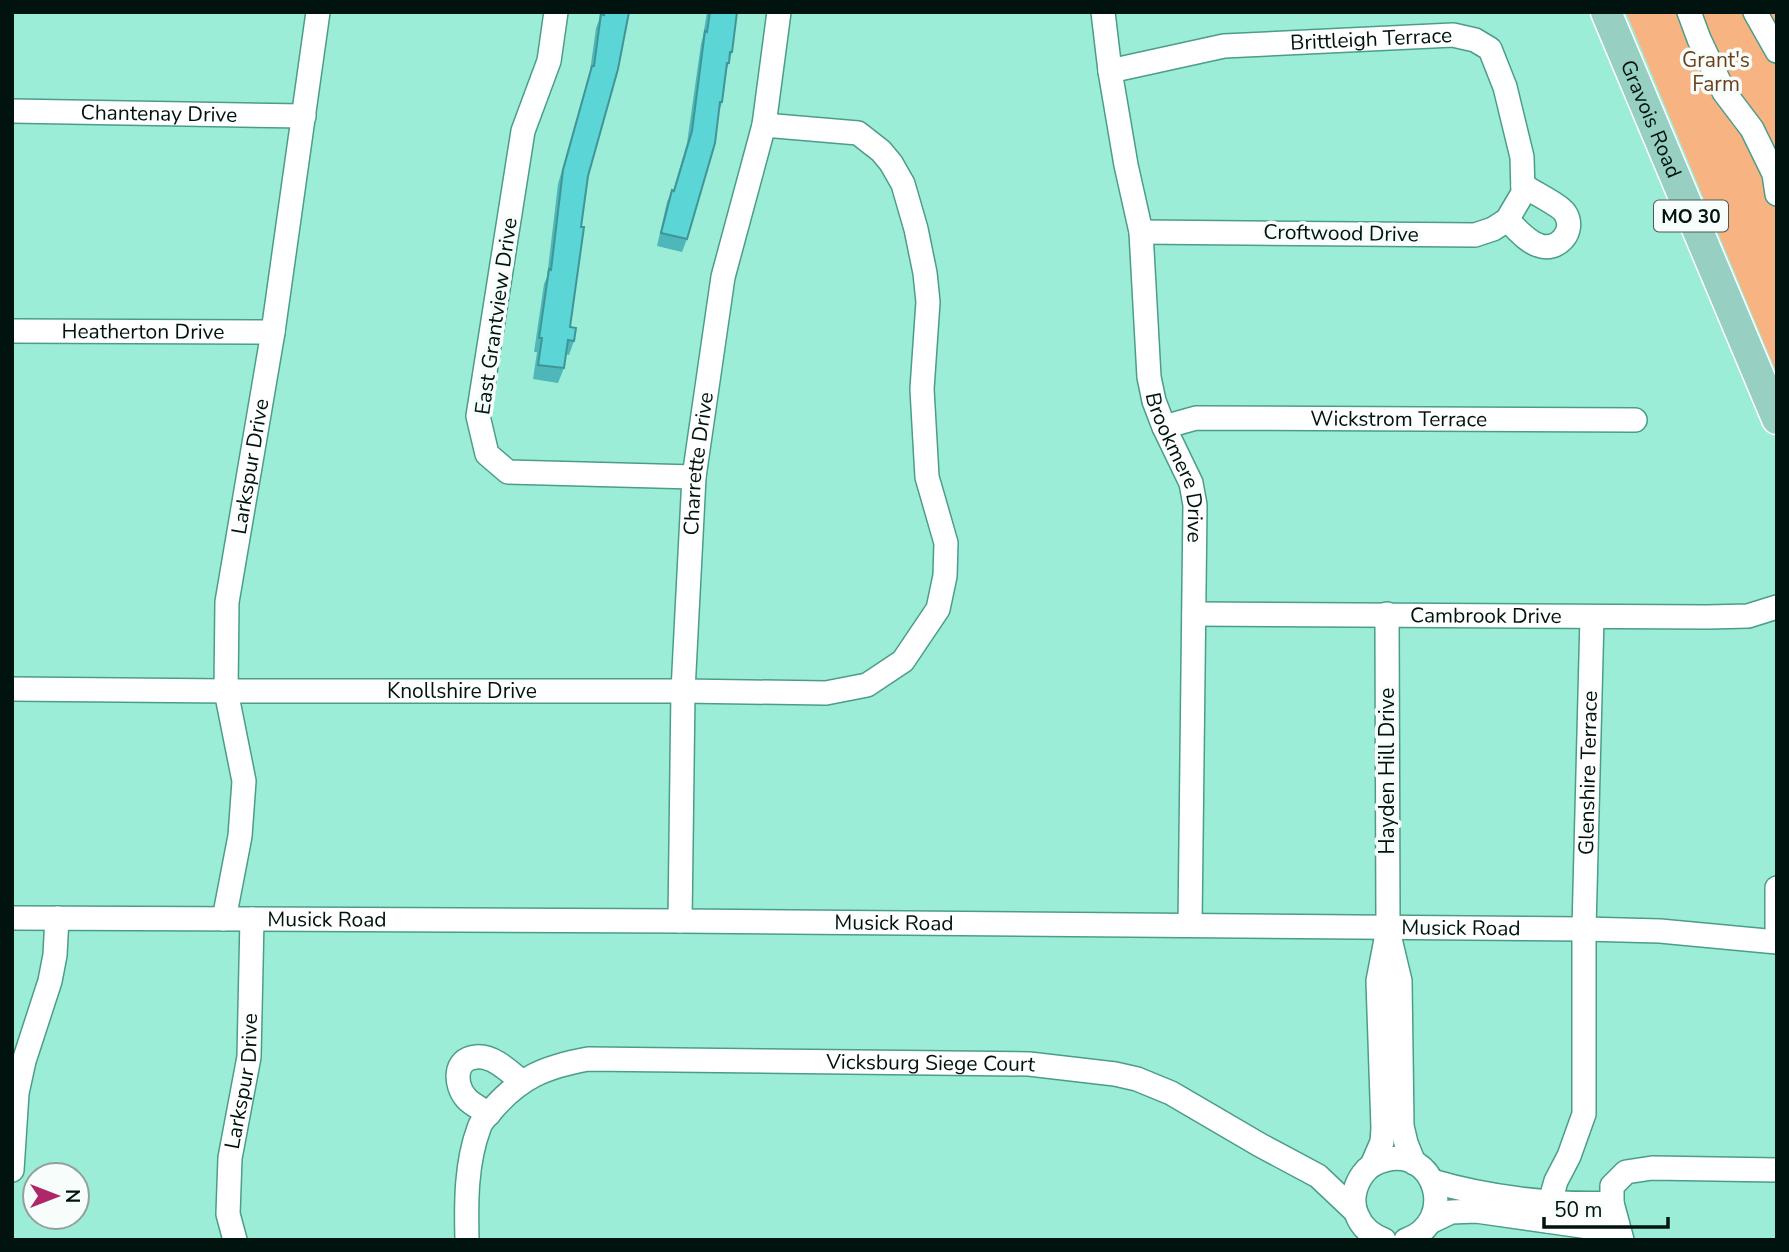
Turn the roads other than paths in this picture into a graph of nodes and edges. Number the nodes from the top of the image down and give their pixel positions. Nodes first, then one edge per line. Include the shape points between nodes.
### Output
1 (318, 12) edge
2 (556, 12) edge
3 (779, 12) edge
4 (1103, 12) edge
5 (1606, 12) edge
6 (1689, 12) edge
7 (1755, 12) edge
8 (1777, 51) edge
9 (1110, 71) junction
10 (12, 111) edge
11 (304, 116) junction
12 (764, 125) junction
13 (1523, 189) junction
14 (1777, 194) edge
15 (1507, 220) junction
16 (1141, 232) junction
17 (12, 331) edge
18 (273, 332) junction
19 (1777, 419) edge
20 (1635, 420) dead end
21 (1164, 427) junction
22 (694, 477) junction
23 (1777, 607) edge
24 (1194, 614) junction
25 (1387, 614) junction
26 (1592, 617) junction
27 (12, 689) edge
28 (226, 691) junction
29 (683, 691) junction
30 (1777, 888) edge
31 (12, 918) edge
32 (57, 918) junction
33 (224, 919) junction
34 (252, 919) junction
35 (680, 921) junction
36 (1189, 925) junction
37 (1777, 928) edge
38 (1388, 929) junction
39 (1584, 929) junction
40 (1777, 942) edge
41 (522, 1082) junction
42 (489, 1114) junction
43 (1414, 1163) junction
44 (1369, 1168) junction
45 (12, 1170) edge
46 (1777, 1170) edge
47 (1318, 1176) junction
48 (1432, 1181) junction
49 (1355, 1211) junction
50 (1548, 1211) junction
51 (1617, 1222) edge
52 (1420, 1233) edge
53 (235, 1240) edge
54 (467, 1240) edge
55 (1384, 1240) edge

1 - 11 street, Larkspur Drive
2 - 22 street, East Grantview Drive via 549,61 523,131 478,416 487,454 508,472
3 - 12 street, Charrette Drive
4 - 9 street, Brookmere Drive
5 - 19 main road, Gravois Road / MO 30
6 - 14 street via 1724,92 1752,129 1774,174
7 - 8 street
9 - 13 street, Brittleigh Terrace via 1224,46 1453,35 1475,40 1490,49 1505,87 1521,157
9 - 16 street, Brookmere Drive
10 - 11 street, Chantenay Drive
11 - 18 street, Larkspur Drive
12 - 22 street, Charrette Drive via 723,277
12 - 29 street, Knollshire Drive via 858,133 881,150 902,184 925,273 928,302 922,389 927,477 946,543 945,576 938,609 903,661 867,685 826,693
13 - 15 street
13 - 15 street via 1565,213 1566,237 1560,243 1538,246
15 - 16 street, Croftwood Drive via 1475,235
16 - 21 street, Brookmere Drive via 1149,377
17 - 18 street, Heatherton Drive
18 - 28 street, Larkspur Drive via 227,602
20 - 21 street, Wickstrom Terrace via 1196,418
21 - 24 street, Brookmere Drive via 1191,483 1195,505
22 - 29 street, Charrette Drive
23 - 26 street, Cambrook Drive via 1748,616
24 - 25 street, Cambrook Drive
24 - 36 street, Brookmere Drive
25 - 26 street, Cambrook Drive
25 - 38 street, Hayden Hill Drive
26 - 39 street, Glenshire Terrace
27 - 28 street, Knollshire Drive
28 - 29 street, Knollshire Drive
28 - 33 street, Larkspur Drive via 244,781 240,836
29 - 35 street, Charrette Drive
30 - 37 street
31 - 32 street, Musick Road
32 - 33 street, Musick Road
32 - 45 street via 50,982 23,1061
33 - 34 street, Musick Road
34 - 35 street, Musick Road
34 - 53 street, Larkspur Drive via 249,1057 230,1158 228,1214
35 - 36 street, Musick Road
36 - 38 street, Musick Road
38 - 39 street, Musick Road
38 - 43 street via 1400,981 1402,1126
38 - 44 street via 1378,981 1382,1142
39 - 40 street, Musick Road
39 - 50 street, Glenshire Terrace via 1584,1114
41 - 42 street, Vicksburg Siege Court
41 - 42 street via 492,1060 477,1056 465,1060 457,1083 467,1099
41 - 47 street, Vicksburg Siege Court via 558,1064 588,1059 1029,1064 1115,1074 1171,1093
42 - 54 street, Vicksburg Siege Court via 479,1125 468,1168
43 - 44 street via 1397,1158
43 - 48 street
44 - 47 street
44 - 49 street via 1356,1185
46 - 51 street via 1652,1168 1626,1172 1612,1186
47 - 49 street, Vicksburg Siege Court
48 - 50 street
48 - 52 street via 1436,1206
49 - 55 street, Vicksburg Siege Court via 1369,1232
50 - 51 street via 1597,1227
50 - 52 street via 1451,1212

